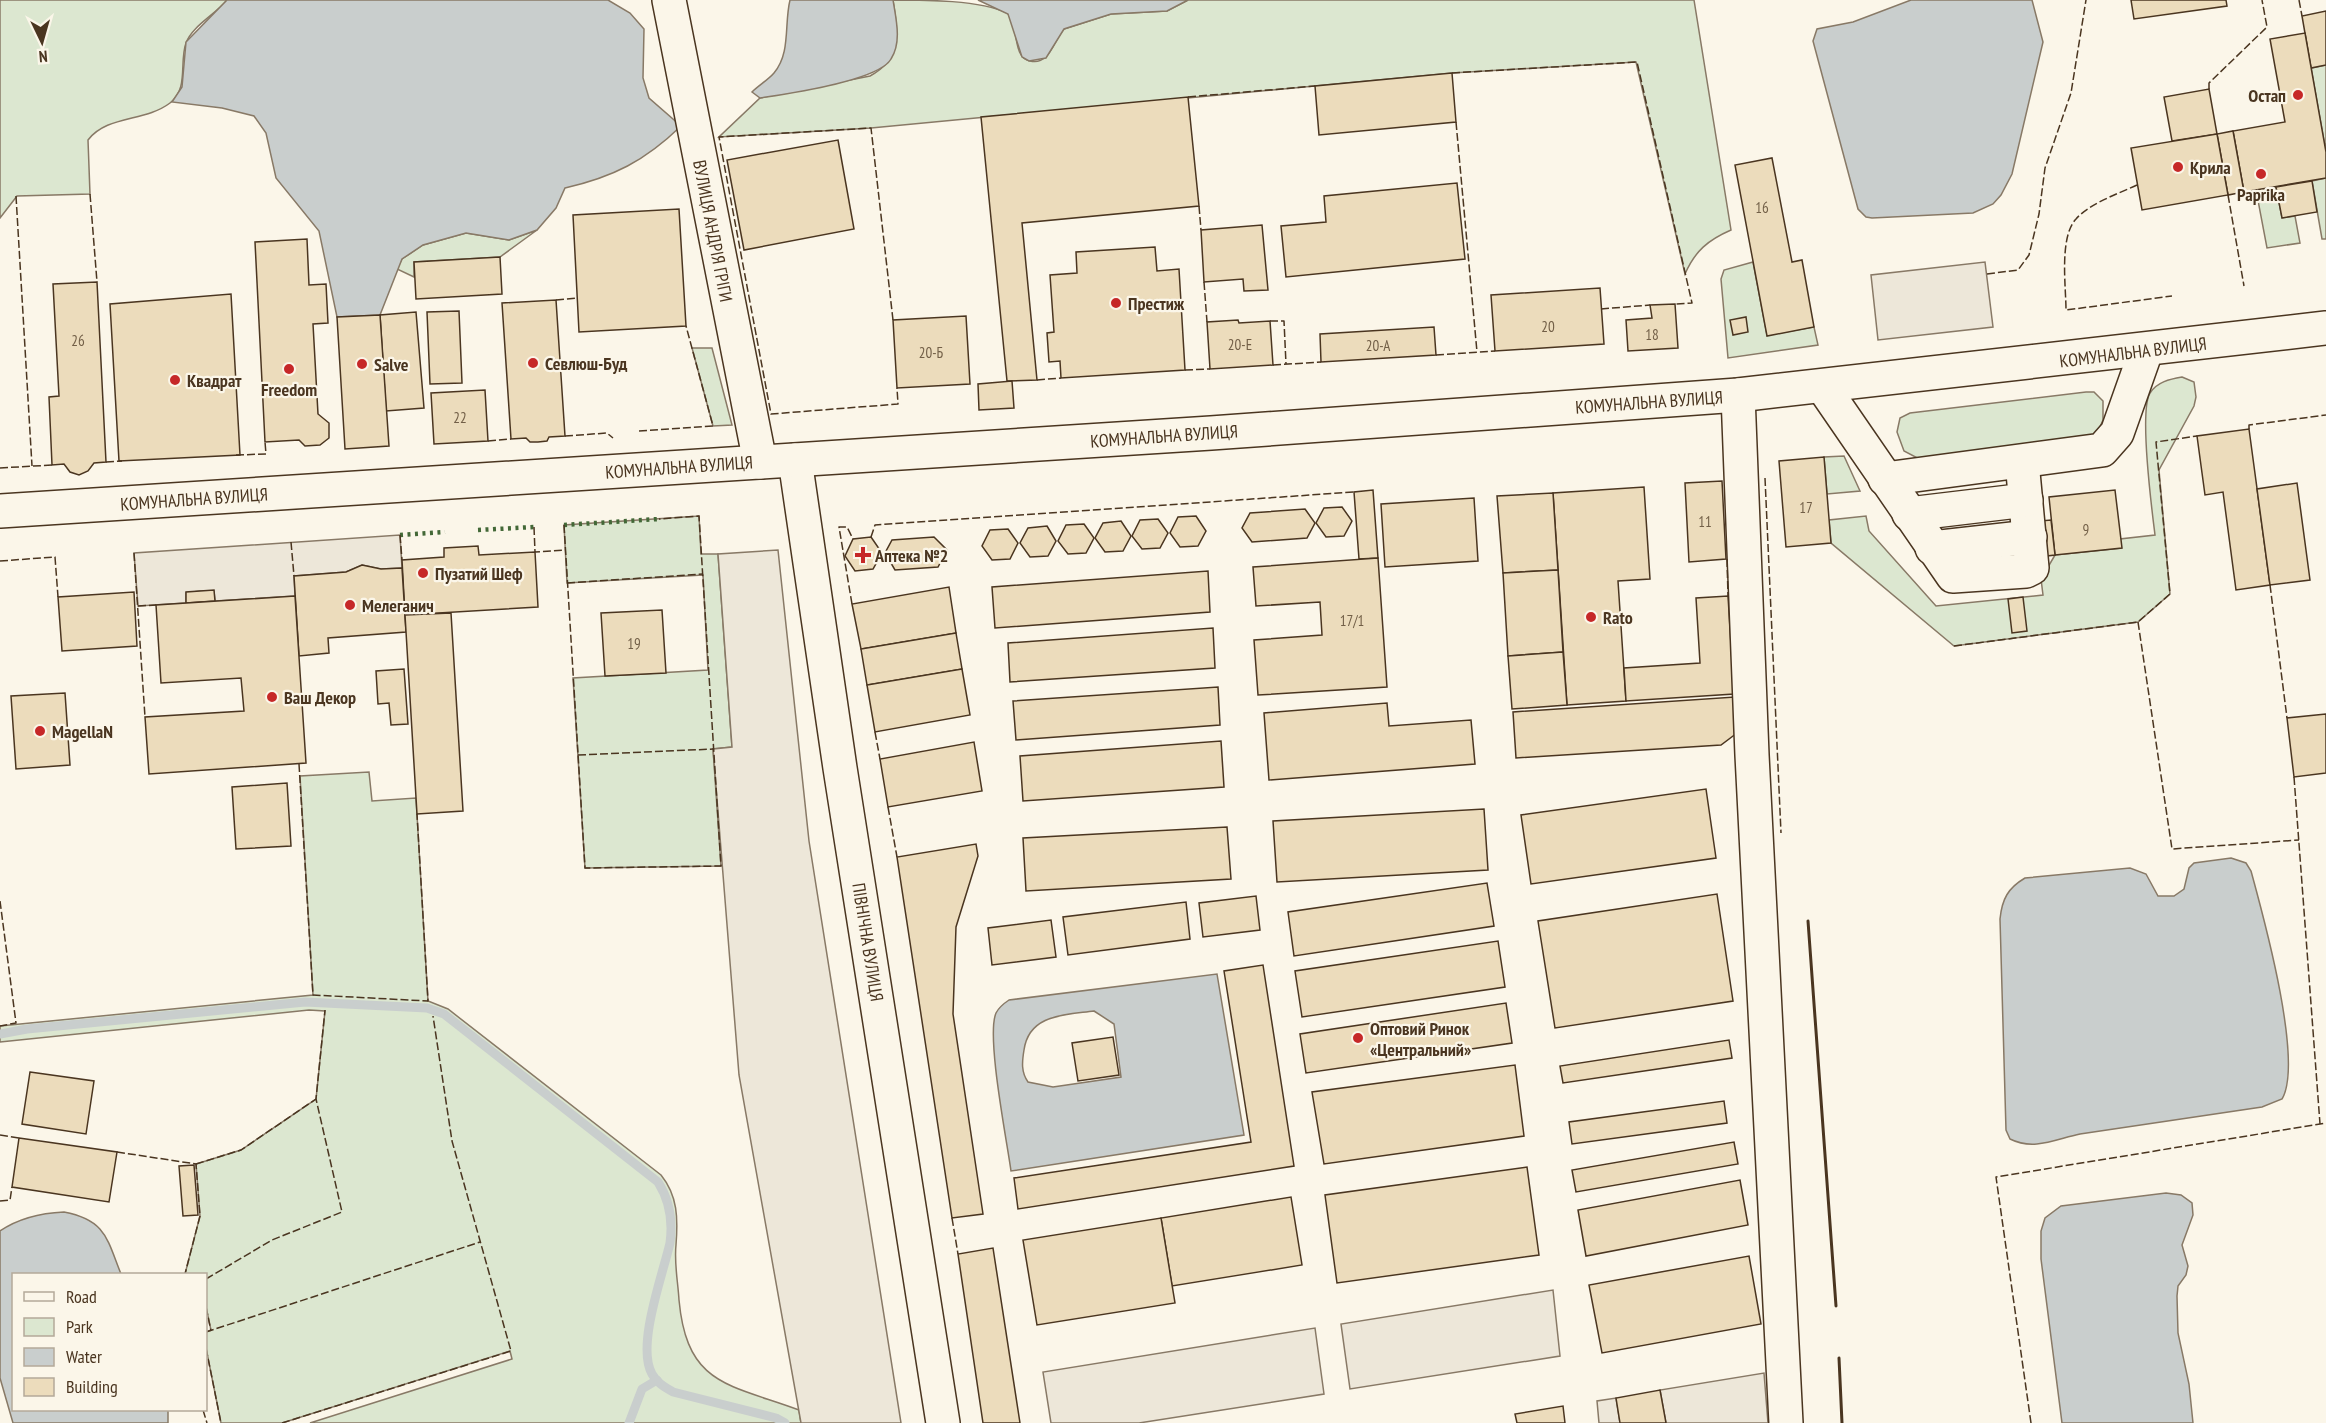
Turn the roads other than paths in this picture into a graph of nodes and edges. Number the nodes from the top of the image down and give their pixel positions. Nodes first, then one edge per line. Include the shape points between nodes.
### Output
1 (669, 0) edge
2 (2326, 328) edge
3 (2146, 351) junction
4 (1823, 387) junction
5 (1738, 395) junction
6 (795, 460) junction
7 (760, 462) junction
8 (2022, 462) junction
9 (1885, 479) junction
10 (2026, 500) junction
11 (0, 512) edge
12 (1909, 514) junction
13 (943, 1423) edge
14 (1786, 1423) edge

1 - 7 main road, ВУЛИЦЯ АНДРІЯ ГРІГИ
2 - 3 main road, КОМУНАЛЬНА ВУЛИЦЯ
3 - 4 main road, КОМУНАЛЬНА ВУЛИЦЯ
3 - 8 main road via 2117,433 2108,446 2092,453
4 - 5 main road, КОМУНАЛЬНА ВУЛИЦЯ
4 - 9 main road
5 - 6 main road, КОМУНАЛЬНА ВУЛИЦЯ
5 - 14 main road
6 - 7 main road, КОМУНАЛЬНА ВУЛИЦЯ
6 - 13 main road, ПІВНІЧНА ВУЛИЦЯ
7 - 11 main road, КОМУНАЛЬНА ВУЛИЦЯ
8 - 9 main road
8 - 10 main road
9 - 12 main road
10 - 12 main road
10 - 12 main road via 2033,564 2026,571 1957,578 1950,574

